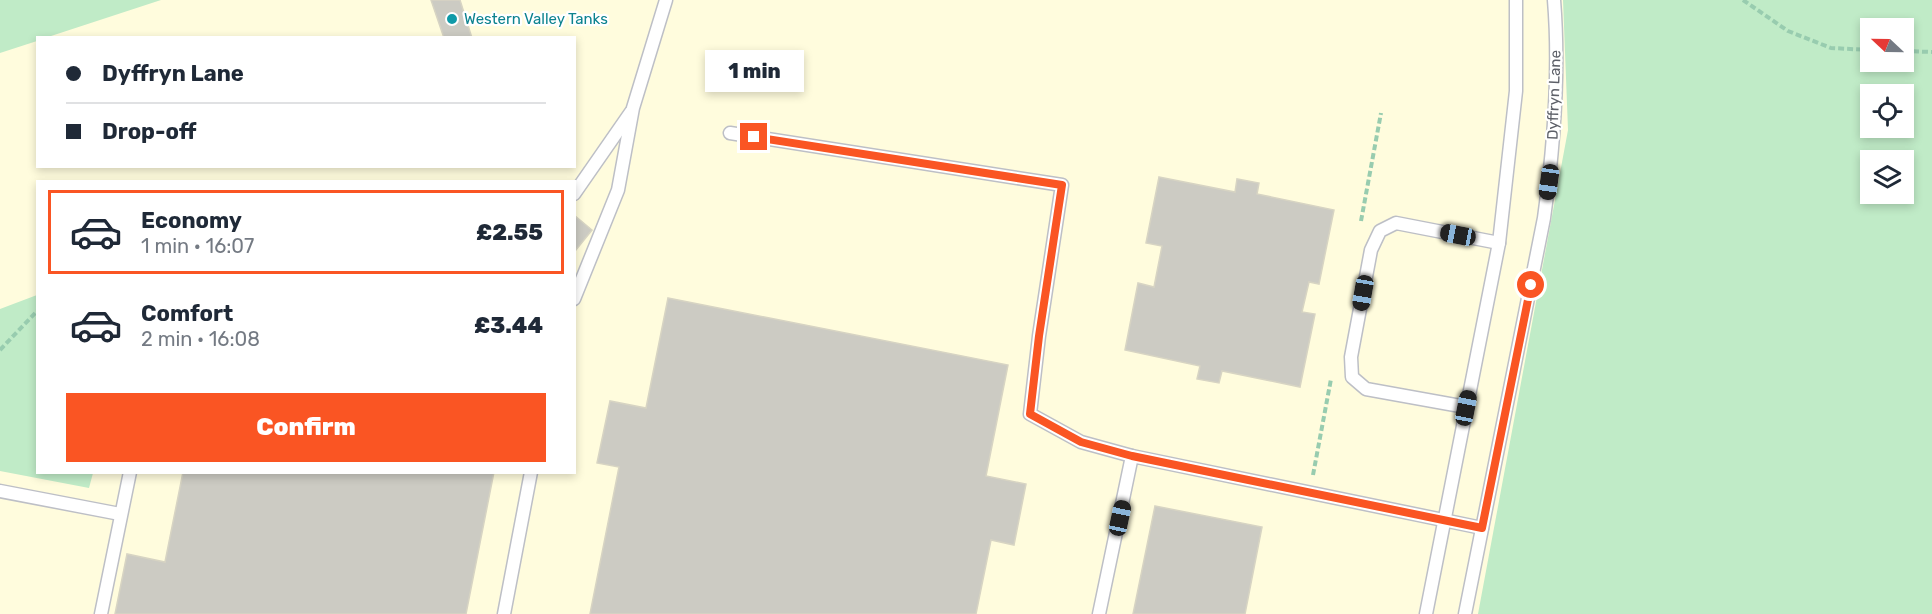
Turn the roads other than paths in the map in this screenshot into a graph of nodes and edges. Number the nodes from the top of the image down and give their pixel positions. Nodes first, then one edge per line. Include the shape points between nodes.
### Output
1 (666, 0) edge
2 (1516, 0) edge
3 (1554, 0) edge
4 (633, 108) junction
5 (730, 133) dead end
6 (576, 191) edge
7 (1499, 243) junction
8 (576, 294) edge
9 (1466, 408) junction
10 (1132, 456) junction
11 (130, 474) edge
12 (531, 474) edge
13 (0, 491) edge
14 (120, 514) junction
15 (1445, 520) junction
16 (1482, 528) junction
17 (101, 614) edge
18 (504, 614) edge
19 (1099, 614) edge
20 (1426, 614) edge
21 (1465, 614) edge

1 - 4 lane
2 - 7 lane via 1516,92
3 - 16 lane, Dyffryn Lane via 1556,86 1552,164
4 - 6 lane
4 - 8 lane via 618,190
5 - 10 lane via 1062,185 1030,414 1081,442
7 - 9 lane
7 - 9 lane via 1396,223 1380,231 1371,250 1351,357 1352,377 1366,389
9 - 15 lane
10 - 15 lane
10 - 19 lane
11 - 14 lane
12 - 18 lane
13 - 14 lane
14 - 17 lane
15 - 16 lane
15 - 20 lane
16 - 21 lane, Dyffryn Lane

